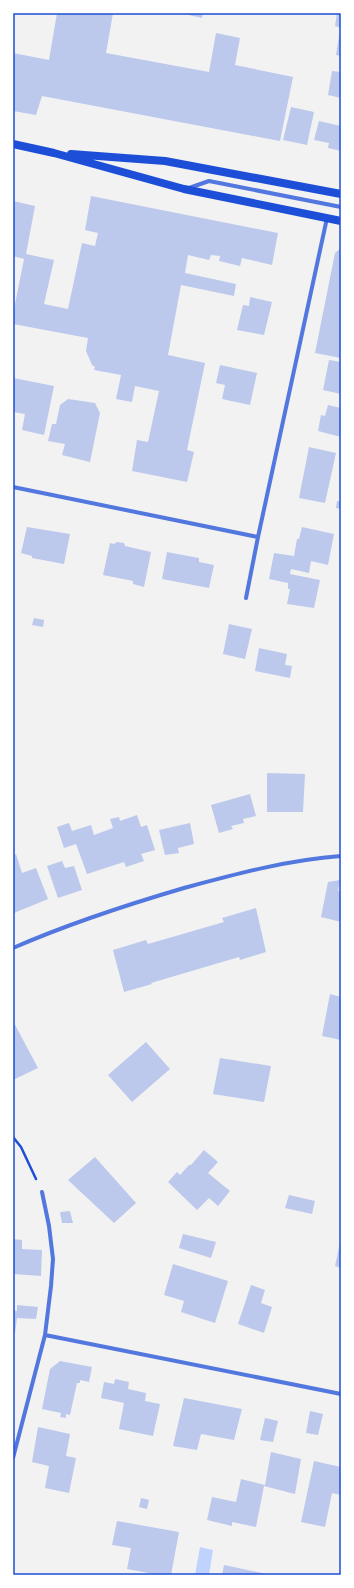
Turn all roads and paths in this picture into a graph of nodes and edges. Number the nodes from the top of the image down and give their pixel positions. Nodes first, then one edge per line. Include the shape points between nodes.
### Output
1 (13, 144) edge
2 (54, 153) junction
3 (184, 189) junction
4 (341, 194) edge
5 (341, 207) edge
6 (327, 218) junction
7 (341, 221) edge
8 (13, 487) edge
9 (258, 537) junction
10 (246, 598) dead end
11 (341, 856) edge
12 (13, 948) edge
13 (13, 1137) edge
14 (42, 1192) joint
15 (45, 1335) junction
16 (341, 1394) edge
17 (13, 1458) edge

1 - 2 main road
2 - 3 main road
2 - 4 main road via 165,161
3 - 5 street via 209,181
3 - 6 main road
6 - 7 main road
6 - 9 street
8 - 9 street
9 - 10 street
11 - 12 street via 277,864 224,877 144,900
13 - 14 path via 26,1157
14 - 15 street via 53,1259
15 - 16 street
15 - 17 street

